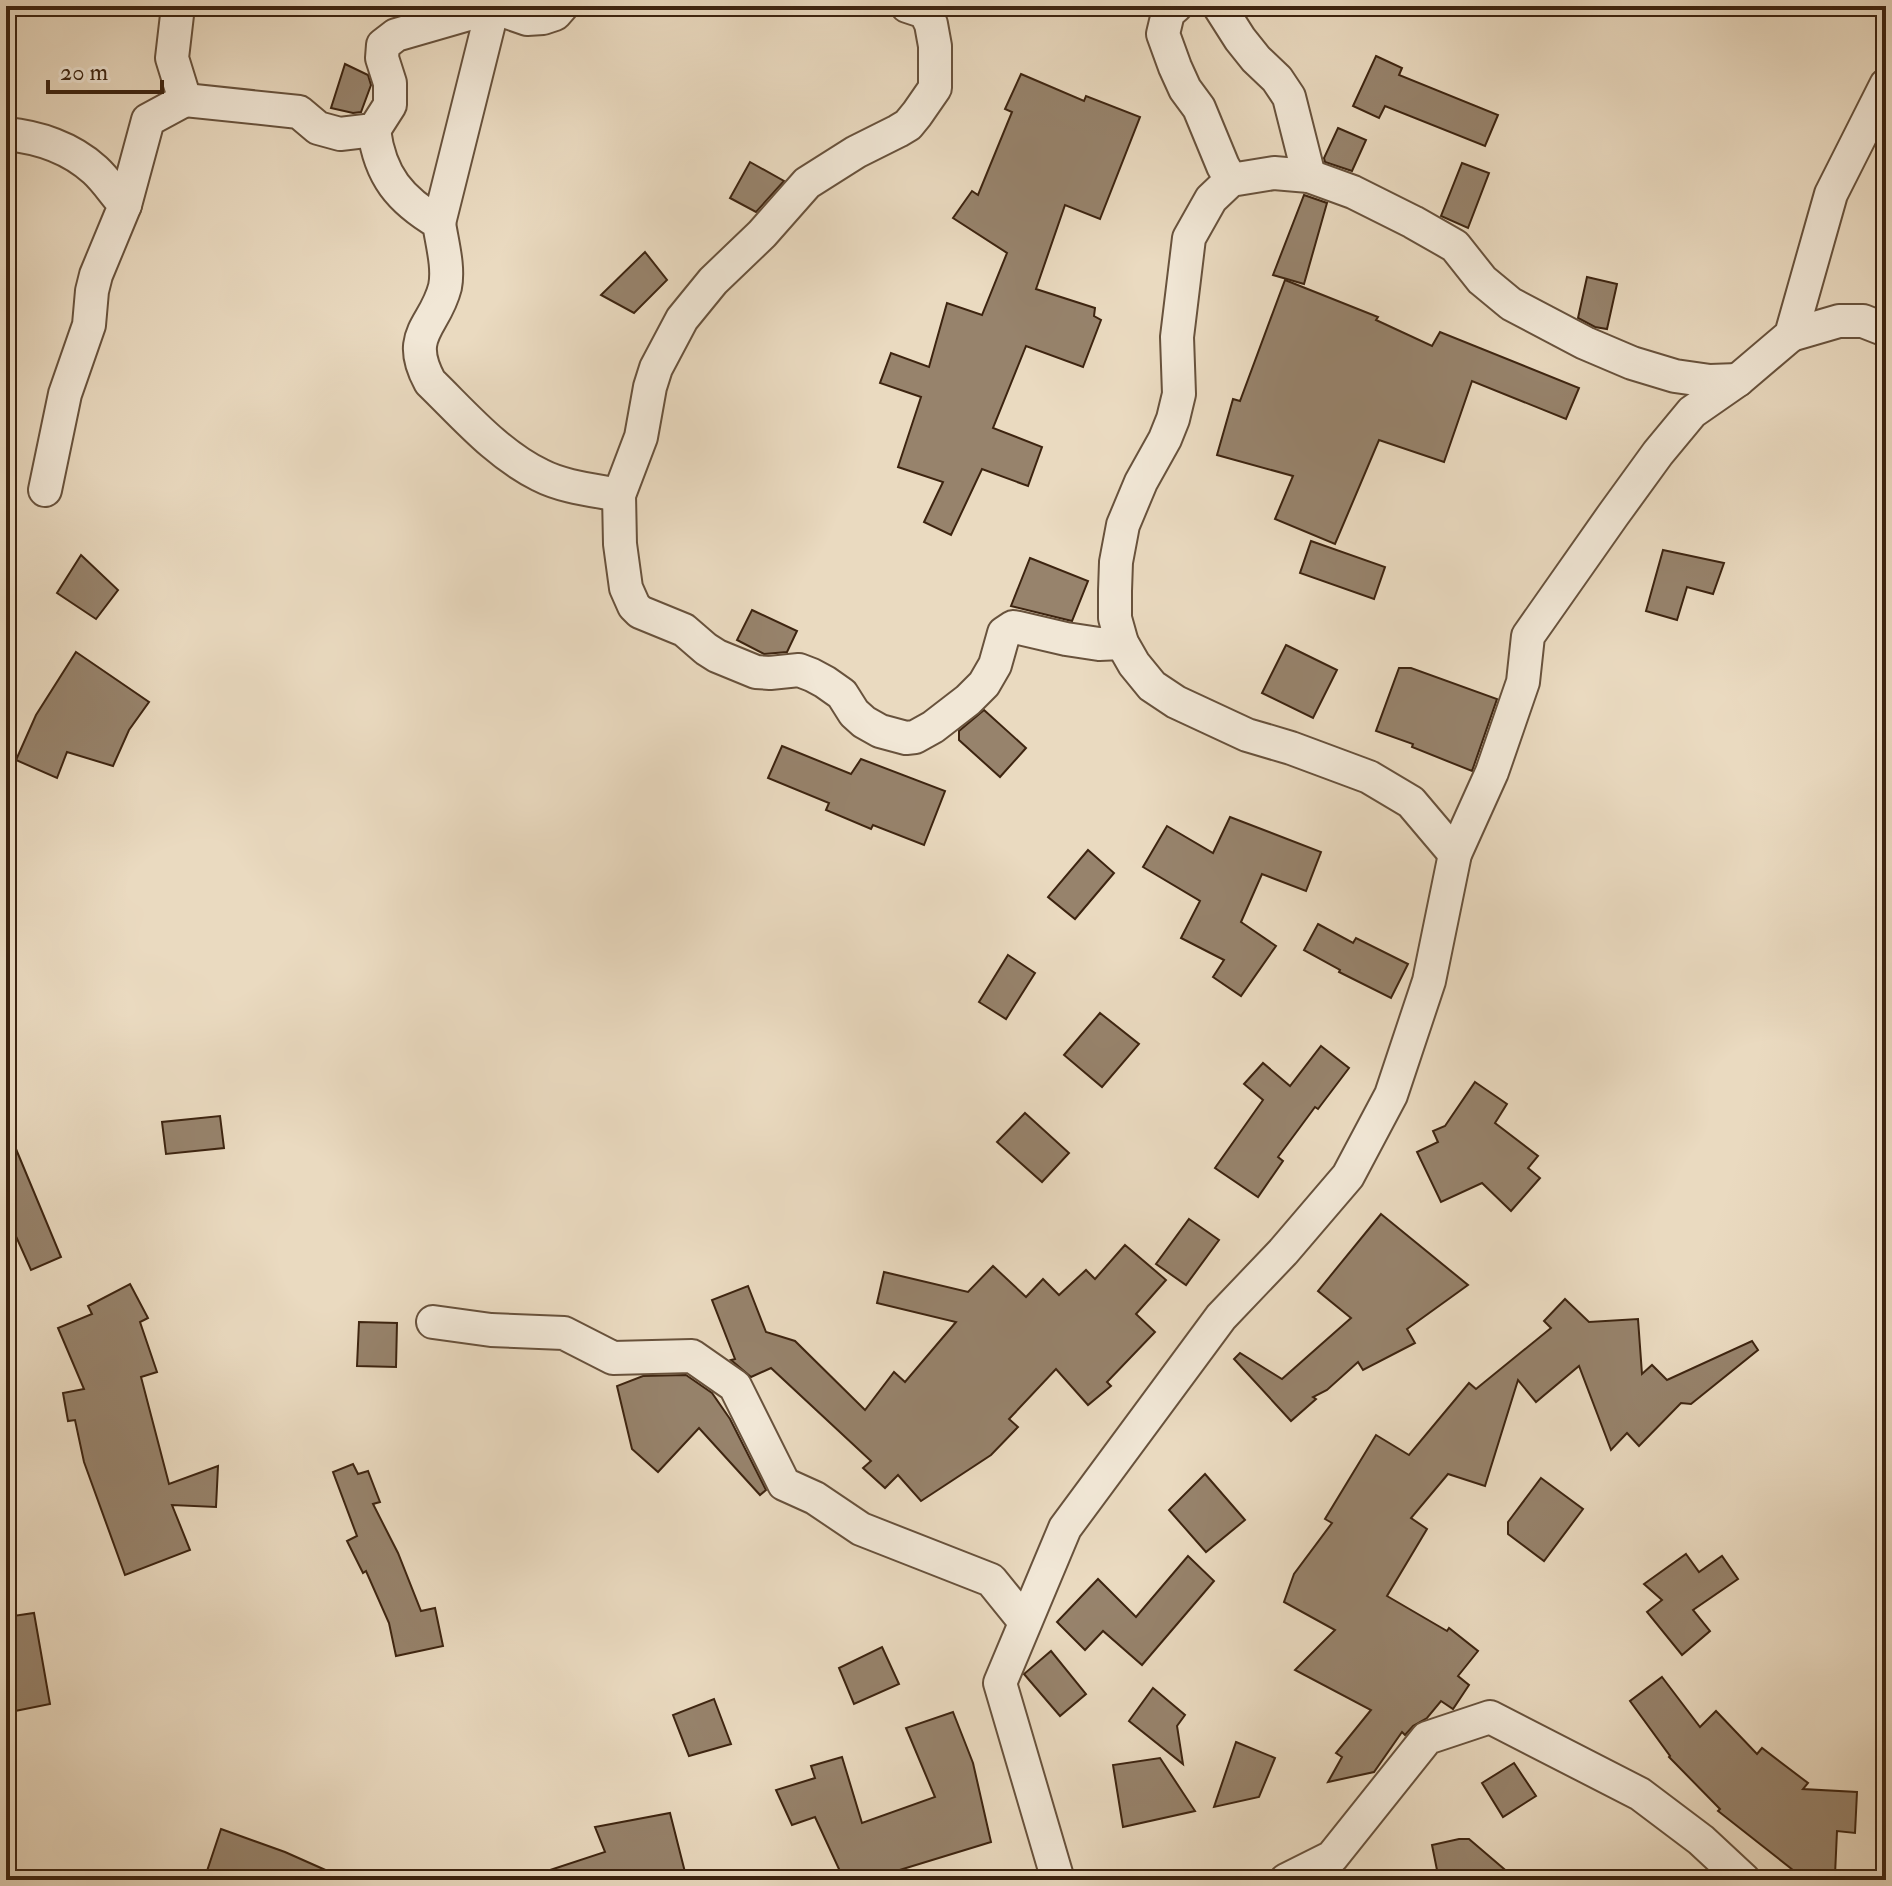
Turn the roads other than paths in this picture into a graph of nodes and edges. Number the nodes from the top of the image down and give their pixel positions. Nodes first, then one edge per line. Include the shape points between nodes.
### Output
1 (174, 6) edge
2 (562, 6) edge
3 (907, 6) edge
4 (1176, 6) edge
5 (1219, 6) edge
6 (493, 7) edge
7 (1886, 85) edge
8 (185, 100) junction
9 (374, 130) junction
10 (6, 134) edge
11 (1309, 176) junction
12 (1231, 180) junction
13 (125, 205) junction
14 (439, 223) junction
15 (1886, 330) edge
16 (1791, 335) junction
17 (1738, 380) junction
18 (45, 490) dead end
19 (619, 495) junction
20 (1122, 643) junction
21 (1455, 854) junction
22 (433, 1322) dead end
23 (1025, 1622) junction
24 (1058, 1880) edge
25 (1286, 1880) edge
26 (1744, 1880) edge

1 - 8 street via 172,58
2 - 6 street via 555,14 527,19
3 - 19 street via 922,11 931,24 935,88 908,125 807,183 682,319 656,368 641,437
4 - 12 street via 1168,13 1163,34
5 - 11 street via 1289,97
6 - 9 street via 396,35 383,45 390,105
6 - 14 street
7 - 16 street via 1831,194
8 - 9 street via 299,112 318,128 340,134
8 - 13 street via 148,120
9 - 14 street via 377,152 401,196
10 - 13 street via 76,155
11 - 12 street via 1274,173
11 - 17 street via 1353,192 1455,246 1482,280 1511,304 1585,343 1675,376
12 - 20 street via 1211,199 1189,238 1177,337 1179,394 1165,439 1123,525 1116,562 1115,618
13 - 18 street via 96,275 89,325 69,379
14 - 19 street via 445,286 422,332 420,349 430,382 494,443 542,476
15 - 16 street via 1863,321 1839,321
16 - 17 street
17 - 21 street via 1692,412 1528,636 1523,682 1492,772
19 - 20 street via 626,588 640,612 684,630 706,649 743,667 812,675 842,694 864,722 896,737 924,733 979,689 995,665 1007,630
20 - 21 street via 1152,686 1176,702 1247,735 1369,777 1411,802
21 - 23 street via 1425,995 1391,1095 1348,1176 1221,1317 1065,1528
22 - 23 street via 564,1333 613,1358 692,1356 735,1386 784,1484 861,1529 991,1580
23 - 24 street via 1000,1683
25 - 26 street via 1332,1857 1427,1738 1490,1717 1640,1794

